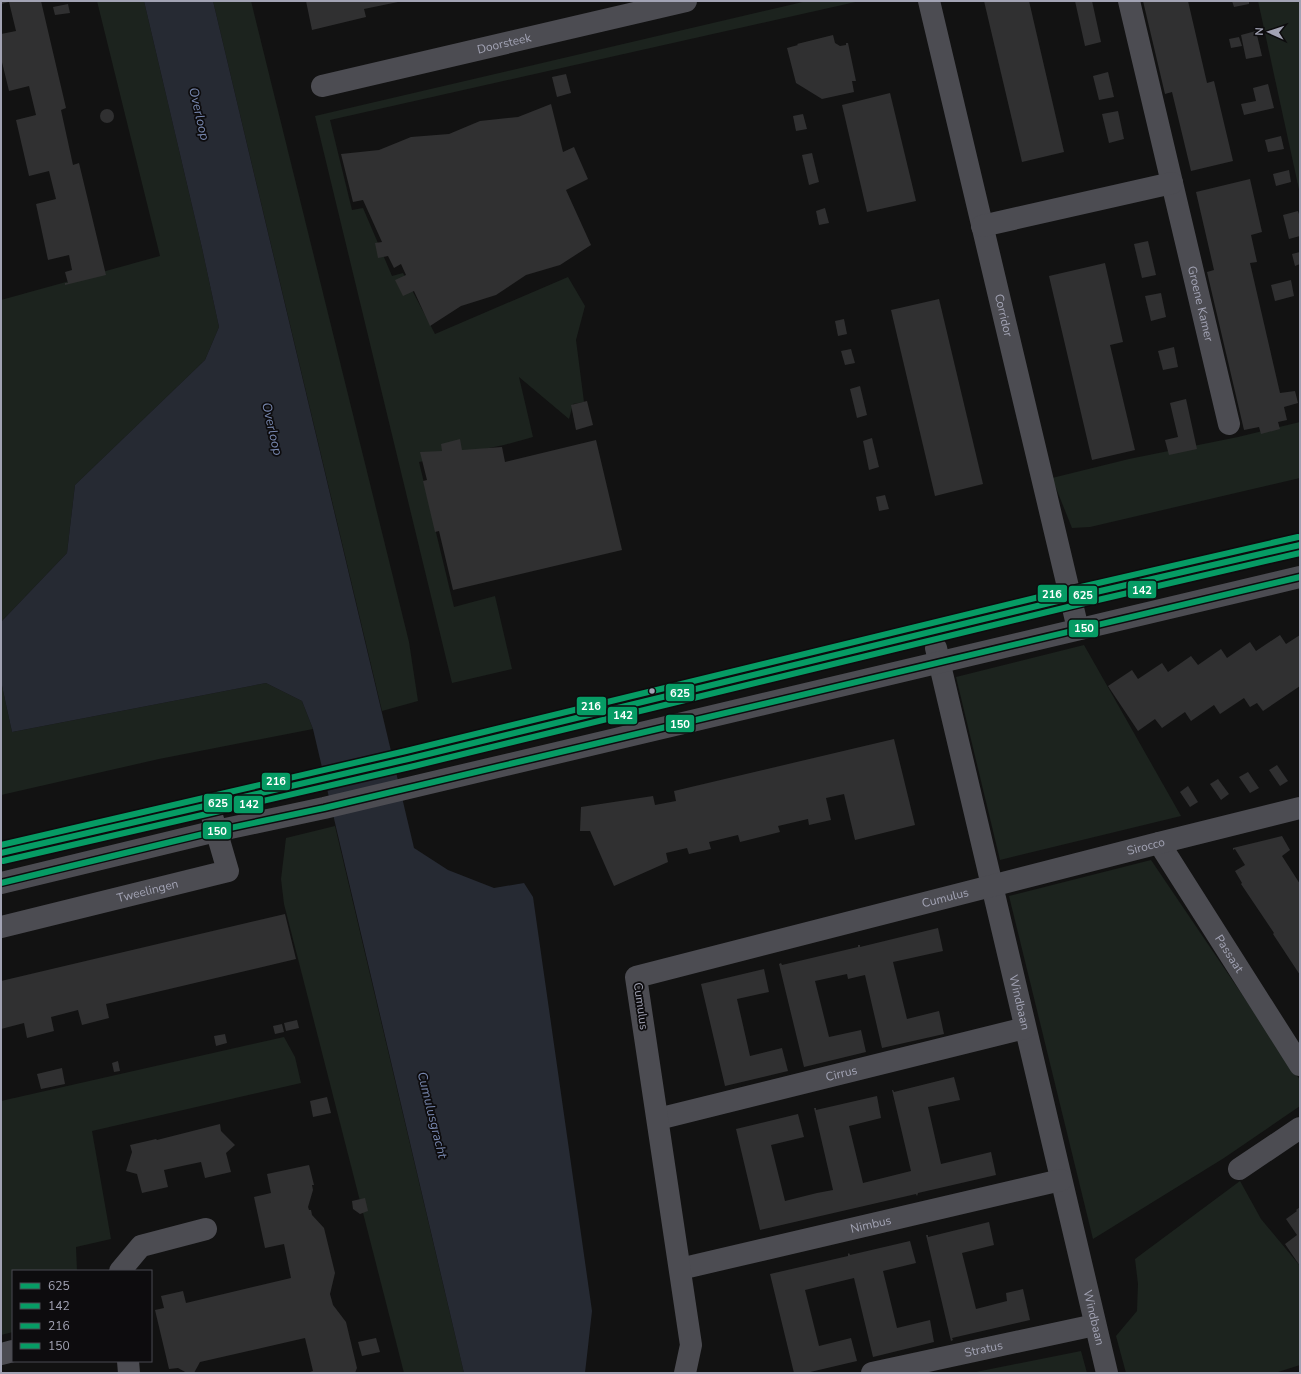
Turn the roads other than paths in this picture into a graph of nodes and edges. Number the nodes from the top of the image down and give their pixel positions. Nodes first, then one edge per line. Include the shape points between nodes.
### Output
1 (686, 1) edge
2 (929, 1) edge
3 (1129, 1) edge
4 (322, 86) dead end
5 (1172, 183) junction
6 (982, 226) junction
7 (1229, 424) dead end
8 (1300, 545) edge
9 (1300, 577) edge
10 (1070, 598) junction
11 (1078, 629) junction
12 (932, 632) junction
13 (939, 662) junction
14 (209, 806) junction
15 (1300, 808) edge
16 (216, 831) junction
17 (1159, 843) junction
18 (1, 853) edge
19 (1, 883) edge
20 (992, 886) junction
21 (1, 926) edge
22 (1025, 1028) junction
23 (1300, 1064) edge
24 (658, 1119) junction
25 (1300, 1128) edge
26 (1239, 1169) dead end
27 (1061, 1180) junction
28 (206, 1229) dead end
29 (680, 1269) junction
30 (121, 1270) edge
31 (1095, 1325) junction
32 (12, 1351) edge
33 (1, 1354) edge
34 (128, 1362) edge
35 (129, 1373) edge
36 (685, 1373) edge
37 (872, 1373) edge
38 (1107, 1373) edge

1 - 4 street, Doorsteek
2 - 6 street, Corridor
3 - 5 street, Groene Kamer
5 - 6 street
5 - 7 street, Groene Kamer
6 - 10 street, Corridor
8 - 10 street
9 - 11 street
10 - 11 street, Corridor
10 - 12 street
11 - 13 street
12 - 13 street, Windbaan
12 - 14 street
13 - 16 street via 324,808
13 - 20 street, Windbaan
14 - 16 street, Tweelingen
14 - 18 street
15 - 17 street, Sirocco
16 - 19 street
16 - 21 street, Tweelingen via 228,871
17 - 20 street, Sirocco
17 - 23 street, Passaat
20 - 22 street, Windbaan
20 - 24 street, Cumulus via 636,977
22 - 24 street, Cirrus
22 - 27 street, Windbaan
24 - 29 street, Cumulus
25 - 26 street
27 - 29 street, Nimbus
27 - 31 street, Windbaan
28 - 30 street via 141,1246
29 - 36 street, Cumulus via 691,1345
31 - 37 street, Stratus
31 - 38 street, Windbaan
32 - 33 street
34 - 35 street

